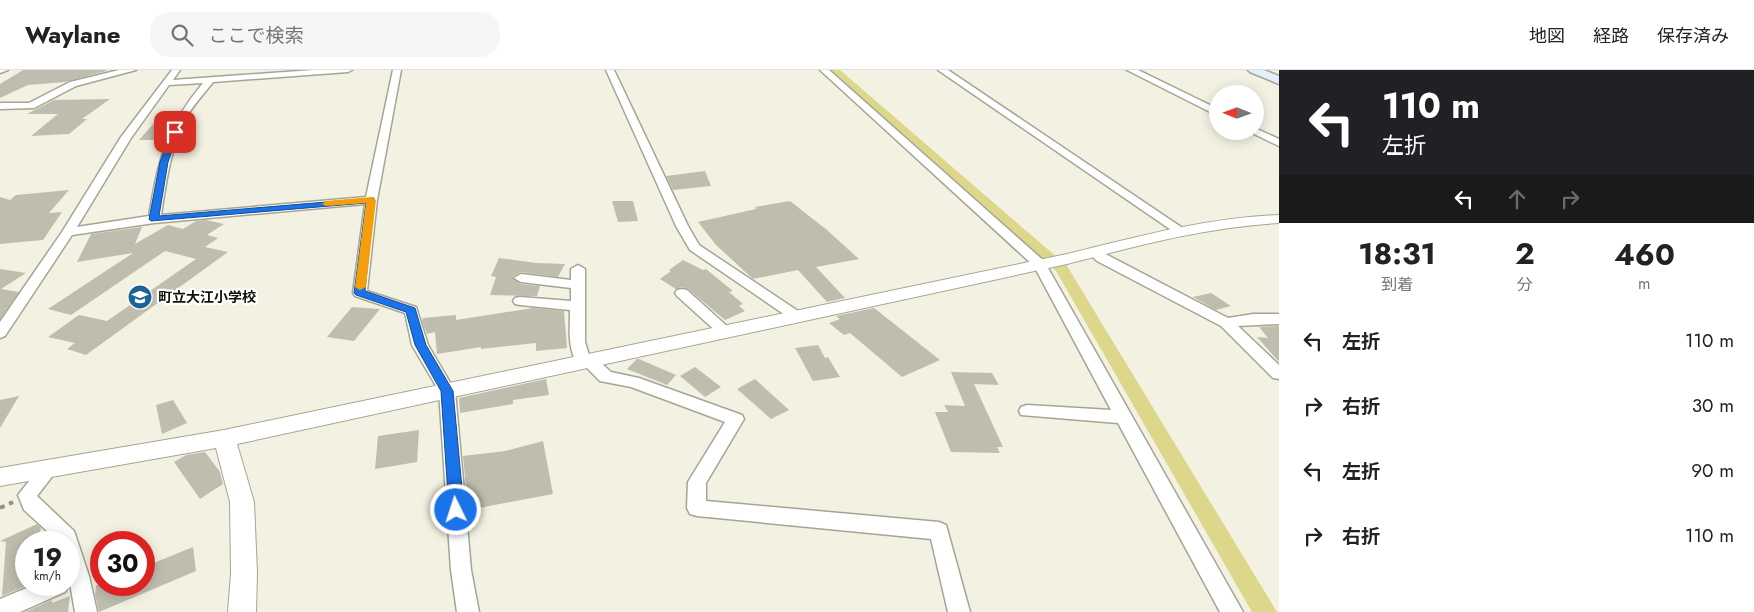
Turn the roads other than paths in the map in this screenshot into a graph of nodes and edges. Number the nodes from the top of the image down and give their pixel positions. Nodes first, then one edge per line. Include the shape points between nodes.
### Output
1 (4, 70) edge
2 (93, 70) edge
3 (132, 70) edge
4 (176, 70) edge
5 (226, 70) edge
6 (348, 70) edge
7 (397, 70) edge
8 (610, 70) edge
9 (824, 70) edge
10 (942, 70) edge
11 (1131, 70) edge
12 (1254, 70) edge
13 (0, 71) edge
14 (213, 80) junction
15 (1279, 80) edge
16 (79, 82) junction
17 (166, 83) junction
18 (0, 106) edge
19 (1209, 109) edge
20 (1264, 136) edge
21 (1279, 143) edge
22 (371, 200) junction
23 (154, 219) junction
24 (1279, 219) edge
25 (1181, 231) junction
26 (68, 232) junction
27 (1094, 252) junction
28 (1041, 264) junction
29 (578, 269) dead end
30 (521, 278) dead end
31 (578, 285) junction
32 (682, 293) dead end
33 (520, 301) dead end
34 (578, 306) junction
35 (5, 316) edge
36 (796, 316) junction
37 (1279, 319) edge
38 (1226, 323) junction
39 (724, 331) junction
40 (0, 333) edge
41 (585, 361) junction
42 (1279, 374) edge
43 (447, 391) junction
44 (1027, 412) dead end
45 (1124, 417) junction
46 (224, 438) junction
47 (48, 470) junction
48 (0, 477) edge
49 (61, 531) edge
50 (80, 595) edge
51 (32, 596) edge
52 (0, 610) edge
53 (86, 612) edge
54 (242, 612) edge
55 (468, 612) edge
56 (959, 612) edge
57 (1232, 612) edge

1 - 13 street
2 - 16 street
3 - 16 street
4 - 17 street
5 - 14 street
6 - 14 street
7 - 22 street
8 - 36 street via 694,247
9 - 28 street
10 - 25 street
11 - 19 street
12 - 15 main road
14 - 17 street
14 - 23 street via 180,120 169,145
16 - 18 street via 31,106
17 - 26 street via 126,137
20 - 21 street
22 - 23 street
22 - 43 street via 360,293 411,310 420,345
23 - 26 street
24 - 25 street
25 - 27 street
26 - 35 street
27 - 28 street
27 - 38 street
28 - 36 street
28 - 45 street
29 - 31 street
30 - 31 street
31 - 34 street
32 - 39 street
33 - 34 street
34 - 41 street via 577,342
35 - 40 street
36 - 39 street
37 - 38 street
38 - 42 street
39 - 41 street
41 - 43 street
41 - 56 street via 606,377 632,382 736,419 697,482 697,508 939,531
43 - 46 street
43 - 55 street via 461,570
44 - 45 street
45 - 57 street
46 - 47 street
46 - 54 street via 242,502
47 - 48 street
47 - 49 street via 27,495
50 - 53 street
51 - 52 street

